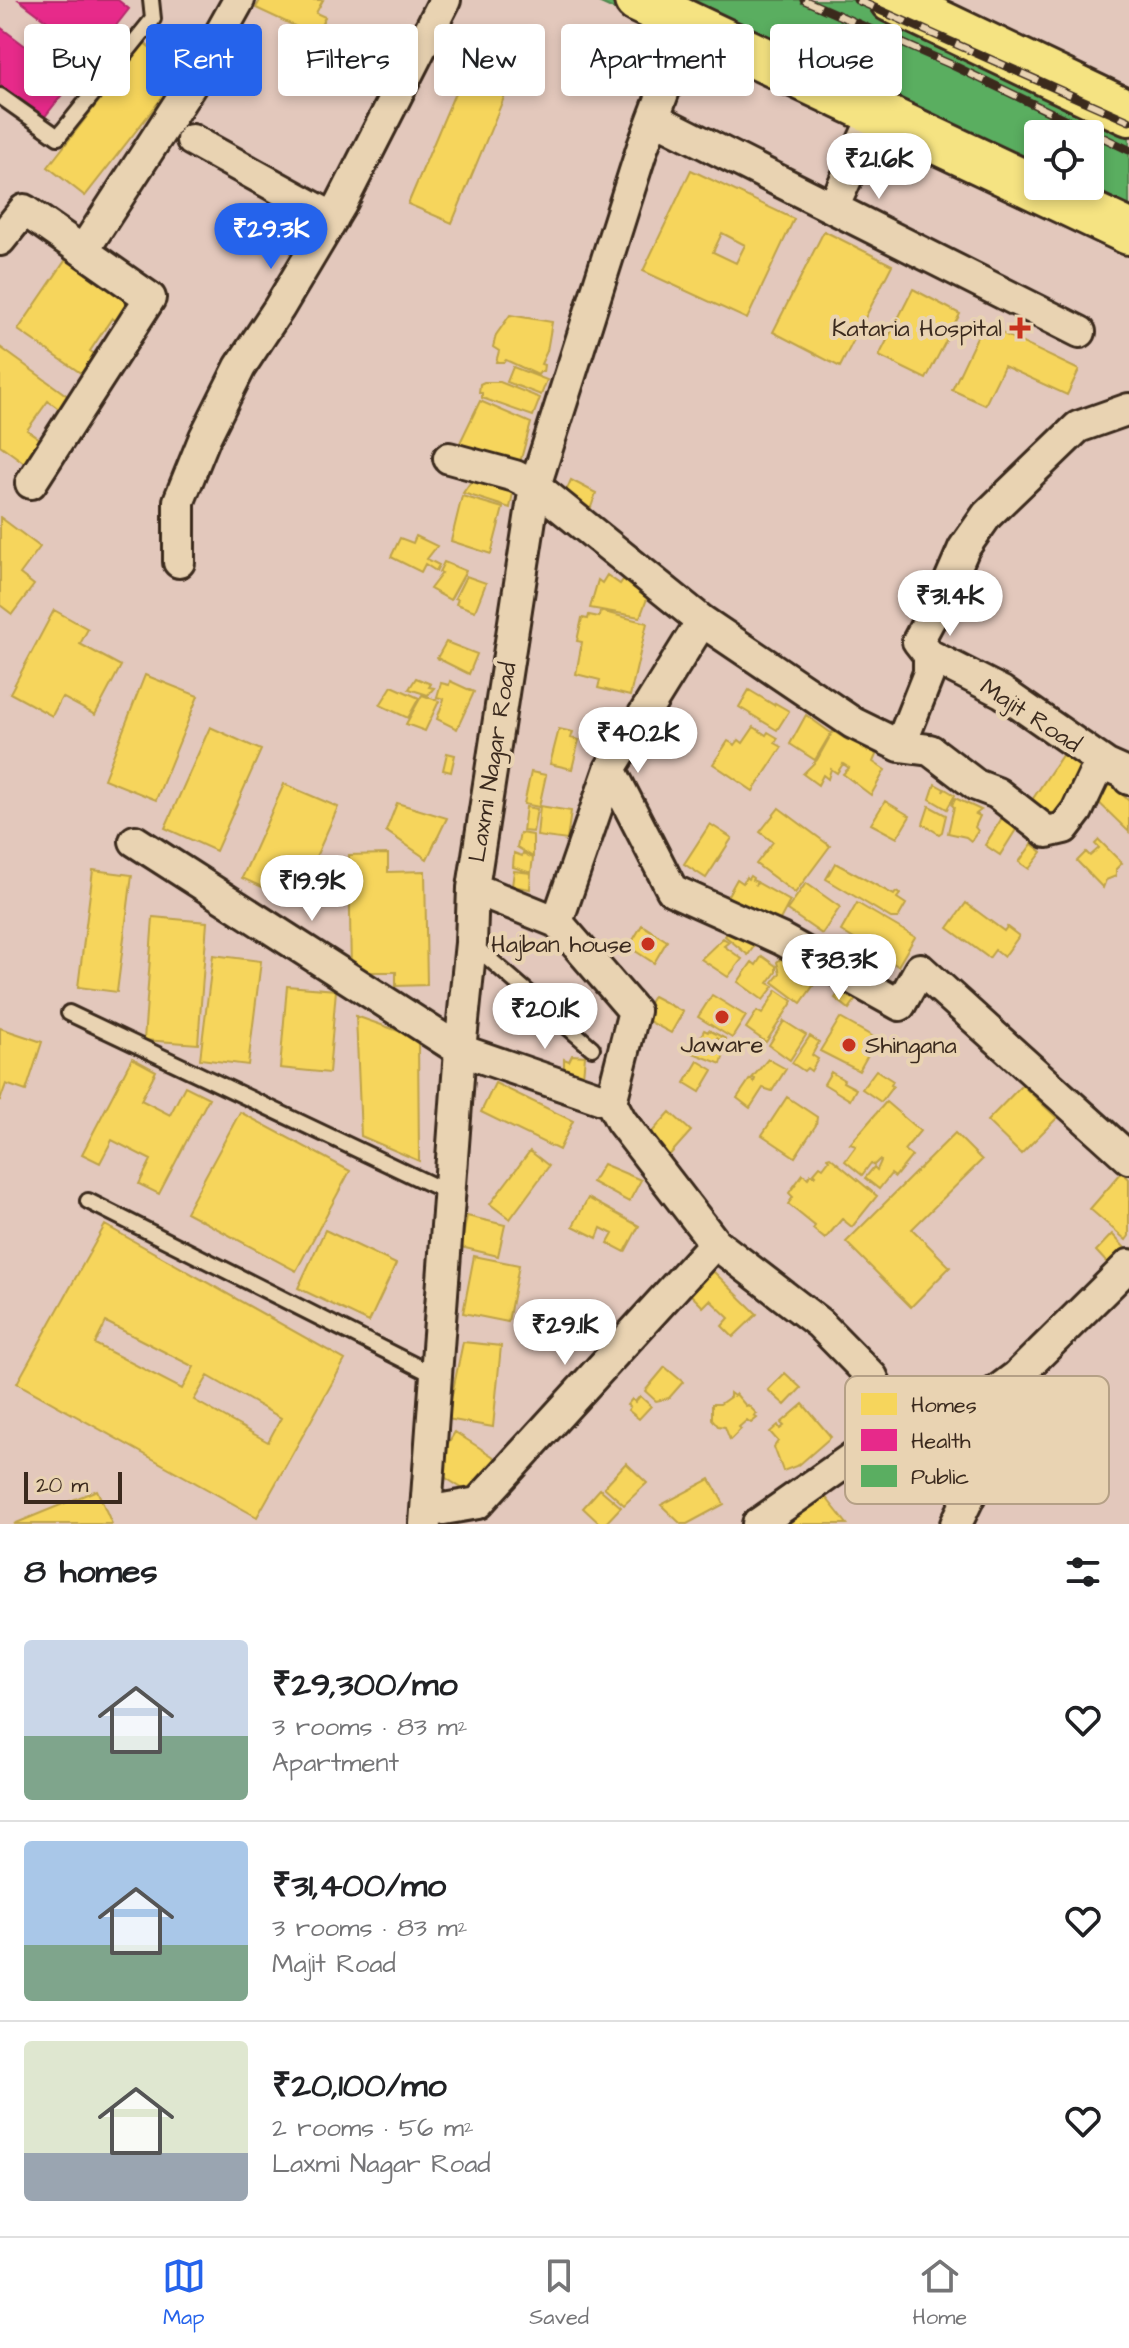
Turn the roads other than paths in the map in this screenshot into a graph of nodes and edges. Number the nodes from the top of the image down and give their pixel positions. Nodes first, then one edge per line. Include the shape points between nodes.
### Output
1 (151, 0) edge
2 (239, 0) edge
3 (445, 0) edge
4 (637, 0) edge
5 (892, 0) edge
6 (689, 24) edge
7 (754, 55) edge
8 (0, 96) edge
9 (662, 96) edge
10 (876, 112) junction
11 (1129, 113) edge
12 (654, 118) junction
13 (192, 140) dead end
14 (833, 208) junction
15 (333, 218) junction
16 (1129, 232) edge
17 (0, 240) edge
18 (83, 251) junction
19 (1080, 332) dead end
20 (1129, 409) edge
21 (449, 458) dead end
22 (31, 483) dead end
23 (535, 486) junction
24 (179, 562) dead end
25 (702, 621) junction
26 (929, 655) junction
27 (900, 746) junction
28 (610, 769) junction
29 (1118, 772) edge
30 (135, 841) dead end
31 (473, 888) junction
32 (557, 922) junction
33 (471, 943) junction
34 (69, 1013) dead end
35 (592, 1048) dead end
36 (460, 1050) junction
37 (611, 1102) junction
38 (1129, 1158) edge
39 (450, 1193) junction
40 (88, 1201) dead end
41 (715, 1243) junction
42 (1129, 1266) edge
43 (871, 1376) edge
44 (1017, 1376) edge
45 (436, 1377) junction
46 (845, 1463) edge
47 (966, 1504) edge
48 (426, 1518) edge
49 (758, 1524) edge
50 (956, 1524) edge

1 - 8 lane via 153,19 58,137
2 - 18 street via 196,77
3 - 15 street
4 - 6 highway
5 - 11 highway
7 - 10 highway
9 - 12 street, Laxmi Nagar Road
10 - 14 street
10 - 16 highway
12 - 14 street
12 - 23 street, Laxmi Nagar Road
13 - 15 street
14 - 19 street
15 - 24 street via 240,367 205,437 179,501
17 - 18 street via 24,210
18 - 22 street via 150,298
20 - 26 street via 1078,427 987,515 964,548 918,641
21 - 23 street
23 - 25 street
23 - 31 street, Laxmi Nagar Road
25 - 27 street via 853,723
25 - 28 street
26 - 27 street via 929,673
26 - 29 street, Majit Road via 1002,692
27 - 29 street via 930,750 1047,832 1064,828 1094,775
28 - 32 street
28 - 38 street via 672,890 781,939 900,1005 920,969
30 - 36 street
31 - 32 street
31 - 33 street, Laxmi Nagar Road
32 - 37 street via 634,1011
33 - 35 lane
33 - 36 street, Laxmi Nagar Road
34 - 39 lane
36 - 37 street
36 - 39 street, Laxmi Nagar Road
37 - 41 street
39 - 45 street, Laxmi Nagar Road
40 - 45 lane
41 - 43 street via 819,1323
41 - 48 street via 478,1503
42 - 44 street
45 - 48 street, Laxmi Nagar Road
46 - 49 street
47 - 50 street

